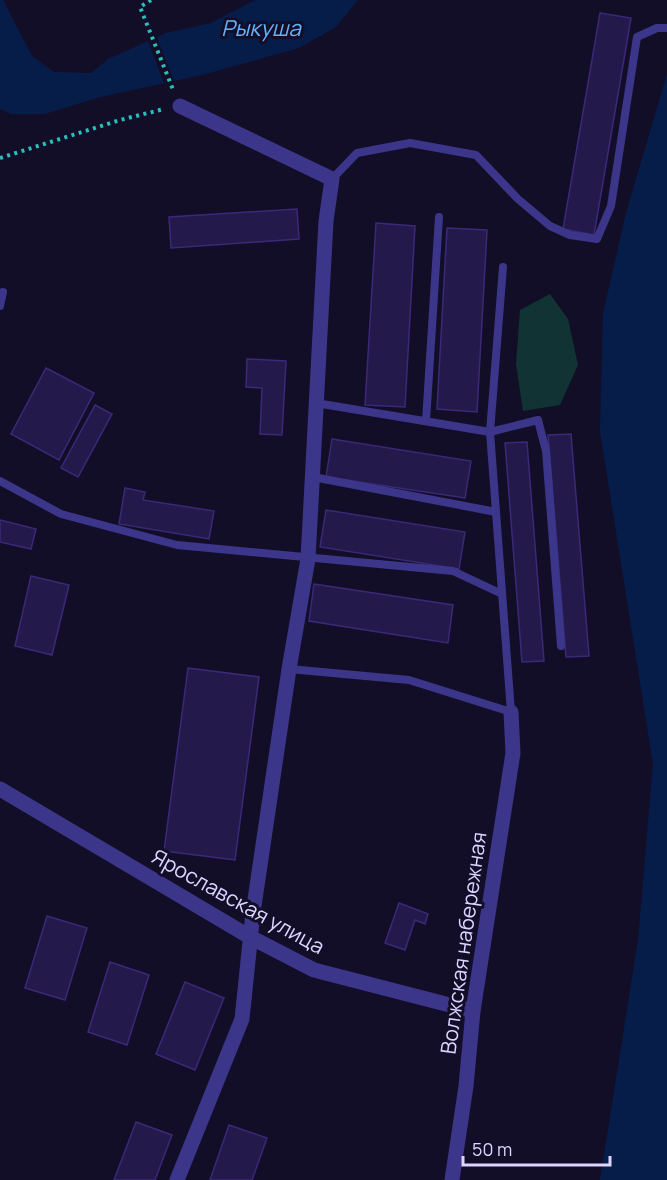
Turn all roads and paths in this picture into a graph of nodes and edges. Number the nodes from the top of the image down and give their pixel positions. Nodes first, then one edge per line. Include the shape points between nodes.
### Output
1 (151, 0) edge
2 (667, 28) edge
3 (180, 106) junction
4 (0, 158) edge
5 (332, 179) junction
6 (439, 217) dead end
7 (503, 267) dead end
8 (3, 292) dead end
9 (0, 306) edge
10 (316, 403) junction
11 (426, 421) junction
12 (490, 432) junction
13 (313, 477) junction
14 (0, 481) edge
15 (496, 512) junction
16 (308, 559) junction
17 (502, 594) junction
18 (561, 646) dead end
19 (289, 669) junction
20 (511, 712) junction
21 (0, 789) edge
22 (250, 937) junction
23 (472, 1011) junction
24 (177, 1180) edge
25 (452, 1180) edge

1 - 3 path via 140,7
2 - 5 lane via 637,36 611,206 597,239 570,235 550,225 518,199 476,155 410,143 357,153
3 - 4 path via 120,120
3 - 5 street
5 - 10 street
6 - 11 lane
7 - 12 lane
8 - 9 lane
10 - 11 lane
10 - 13 street
11 - 12 lane
12 - 15 lane
12 - 18 lane via 538,420 546,451
13 - 15 lane
13 - 16 street
14 - 16 lane via 61,514 177,545
15 - 17 lane
16 - 17 lane via 453,571
16 - 19 street
17 - 20 lane
19 - 20 lane via 409,680
19 - 22 street
20 - 23 street, Волжская набережная via 513,753
21 - 22 street, Ярославская улица
22 - 23 street, Ярославская улица via 314,970
22 - 24 street via 242,1019
23 - 25 street, Волжская набережная

